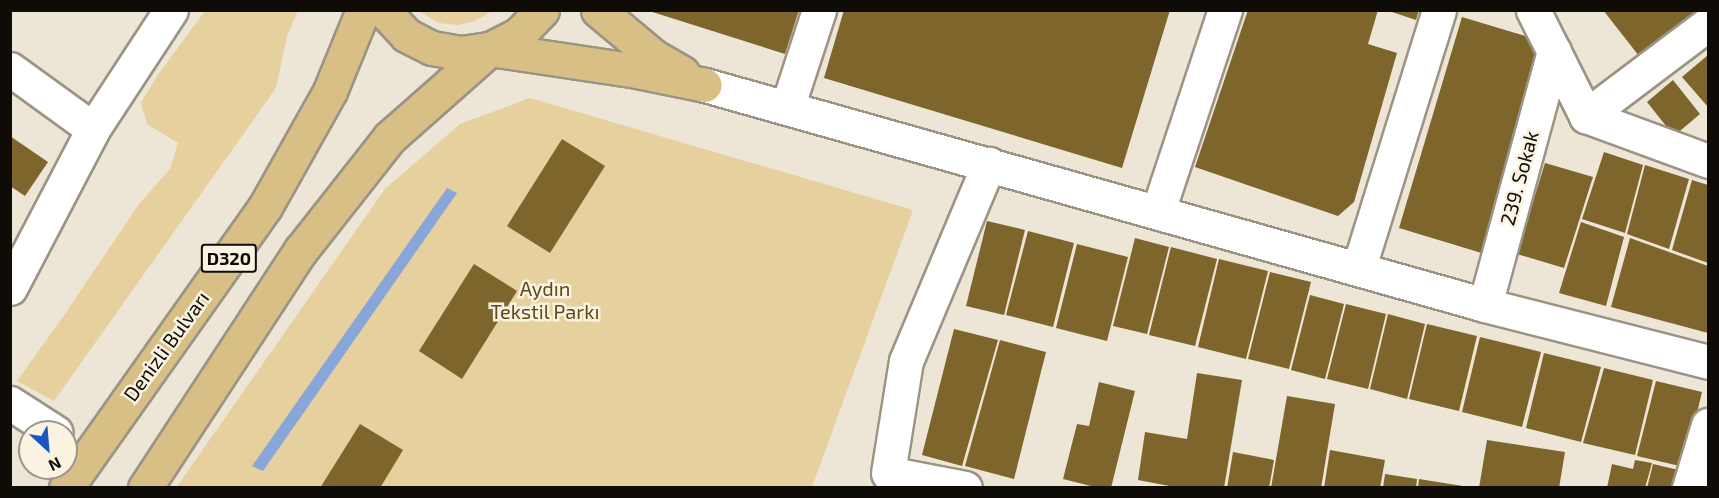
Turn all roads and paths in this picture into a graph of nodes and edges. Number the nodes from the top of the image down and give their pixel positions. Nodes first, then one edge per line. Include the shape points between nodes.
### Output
1 (171, 10) edge
2 (363, 10) edge
3 (383, 10) edge
4 (542, 10) edge
5 (598, 10) edge
6 (819, 10) edge
7 (1225, 10) edge
8 (1439, 10) edge
9 (1533, 10) edge
10 (1708, 24) edge
11 (490, 49) junction
12 (1554, 51) junction
13 (10, 69) edge
14 (705, 85) junction
15 (787, 108) junction
16 (1586, 116) junction
17 (93, 129) junction
18 (1708, 161) edge
19 (989, 164) junction
20 (1158, 211) junction
21 (1359, 267) junction
22 (10, 288) edge
23 (1485, 305) junction
24 (1708, 362) edge
25 (10, 403) edge
26 (36, 420) edge
27 (1708, 425) edge
28 (78, 445) edge
29 (884, 480) edge
30 (145, 488) edge
31 (965, 488) edge
32 (1689, 488) edge

1 - 17 street
2 - 28 highway, Denizli Bulvarı / D320 via 330,91 265,207
3 - 11 highway via 406,35 432,48 461,53
4 - 11 highway via 519,34
5 - 14 highway via 653,56
6 - 15 street
7 - 20 street
8 - 21 street
9 - 12 street
10 - 16 street
11 - 14 highway
11 - 30 highway, D320 via 381,148 301,250
12 - 16 street
12 - 23 street, 239. Sokak
13 - 17 street
14 - 15 street
15 - 19 street
16 - 18 street
17 - 22 street
19 - 20 street
19 - 29 street via 906,361
20 - 21 street
21 - 23 street
23 - 24 street
25 - 26 street
27 - 32 street
29 - 31 street

